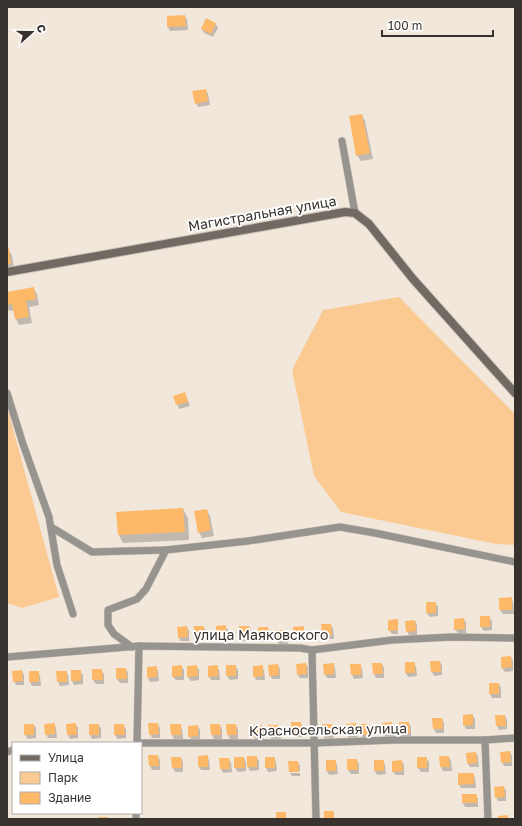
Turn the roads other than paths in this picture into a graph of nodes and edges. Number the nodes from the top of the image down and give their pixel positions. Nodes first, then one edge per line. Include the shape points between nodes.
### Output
1 (342, 141) dead end
2 (355, 213) junction
3 (7, 272) edge
4 (7, 393) edge
5 (515, 393) edge
6 (51, 527) junction
7 (166, 550) junction
8 (515, 562) edge
9 (73, 614) dead end
10 (515, 638) edge
11 (136, 646) junction
12 (312, 650) junction
13 (7, 657) edge
14 (515, 738) edge
15 (485, 740) junction
16 (137, 742) edge
17 (142, 743) edge
18 (313, 743) junction
19 (316, 819) edge
20 (488, 819) edge

1 - 2 street
2 - 3 street, Магистральная улица via 344,212
2 - 5 street, Магистральная улица via 369,224 413,278
4 - 6 street
6 - 7 street via 92,552
6 - 9 street via 56,565
7 - 8 street via 340,527
7 - 11 street via 146,589 137,599 108,610 108,625 114,634
10 - 12 street, улица Маяковского via 452,637 392,640
11 - 12 street, улица Маяковского
11 - 13 street, улица Маяковского
11 - 16 street
12 - 18 street
14 - 15 street, Красносельская улица
15 - 18 street, Красносельская улица
15 - 20 street
17 - 18 street, Красносельская улица
18 - 19 street

